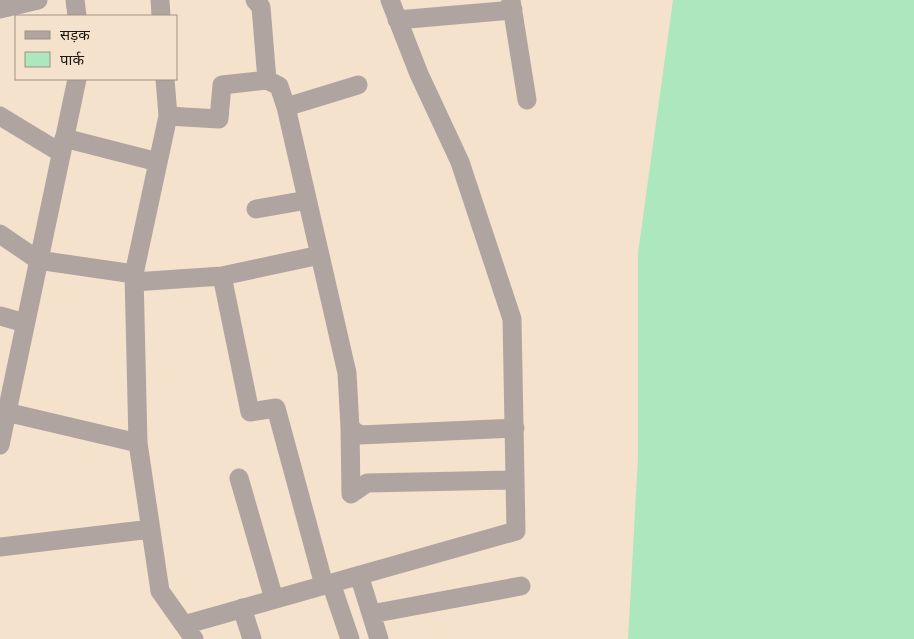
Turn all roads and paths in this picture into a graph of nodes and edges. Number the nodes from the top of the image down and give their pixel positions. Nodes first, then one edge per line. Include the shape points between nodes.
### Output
1 (38, 0) edge
2 (75, 0) edge
3 (160, 0) edge
4 (390, 0) edge
5 (261, 2) edge
6 (512, 5) edge
7 (0, 9) edge
8 (77, 15) edge
9 (161, 15) edge
10 (397, 20) junction
11 (77, 80) edge
12 (165, 80) edge
13 (267, 80) junction
14 (358, 85) dead end
15 (528, 100) dead end
16 (286, 107) junction
17 (0, 116) edge
18 (168, 116) junction
19 (63, 146) junction
20 (158, 162) junction
21 (307, 200) junction
22 (256, 209) dead end
23 (0, 234) edge
24 (320, 255) junction
25 (38, 260) junction
26 (222, 276) junction
27 (134, 278) junction
28 (0, 316) edge
29 (25, 323) junction
30 (350, 428) junction
31 (514, 428) junction
32 (2, 429) edge
33 (138, 443) junction
34 (239, 478) dead end
35 (516, 480) junction
36 (151, 529) junction
37 (0, 548) edge
38 (359, 575) junction
39 (328, 584) junction
40 (521, 586) dead end
41 (274, 599) junction
42 (242, 608) junction
43 (371, 614) junction
44 (189, 632) edge
45 (252, 639) edge
46 (350, 639) edge
47 (379, 639) edge

1 - 7 street
2 - 8 street
3 - 9 street
4 - 10 street
5 - 13 street
6 - 10 street
6 - 15 street
10 - 31 street via 418,74 460,162 512,319
11 - 19 street
12 - 18 street
13 - 16 street via 279,86
13 - 18 street via 222,85 219,119
14 - 16 street
16 - 21 street
17 - 19 street
18 - 20 street
19 - 20 street
19 - 25 street
20 - 27 street
21 - 22 street
21 - 24 street
23 - 25 street
24 - 26 street
24 - 30 street via 347,373
25 - 27 street
25 - 29 street
26 - 27 street
26 - 39 street via 250,412 276,408
27 - 33 street
28 - 29 street
29 - 32 street
30 - 31 street via 360,435
30 - 35 street via 351,494 367,483
31 - 35 street
32 - 33 street
33 - 36 street
34 - 41 street
35 - 38 street via 516,531
36 - 37 street
36 - 44 street via 160,590
38 - 39 street
38 - 43 street
39 - 41 street
39 - 46 street
40 - 43 street
41 - 42 street
42 - 44 street
42 - 45 street
43 - 47 street

